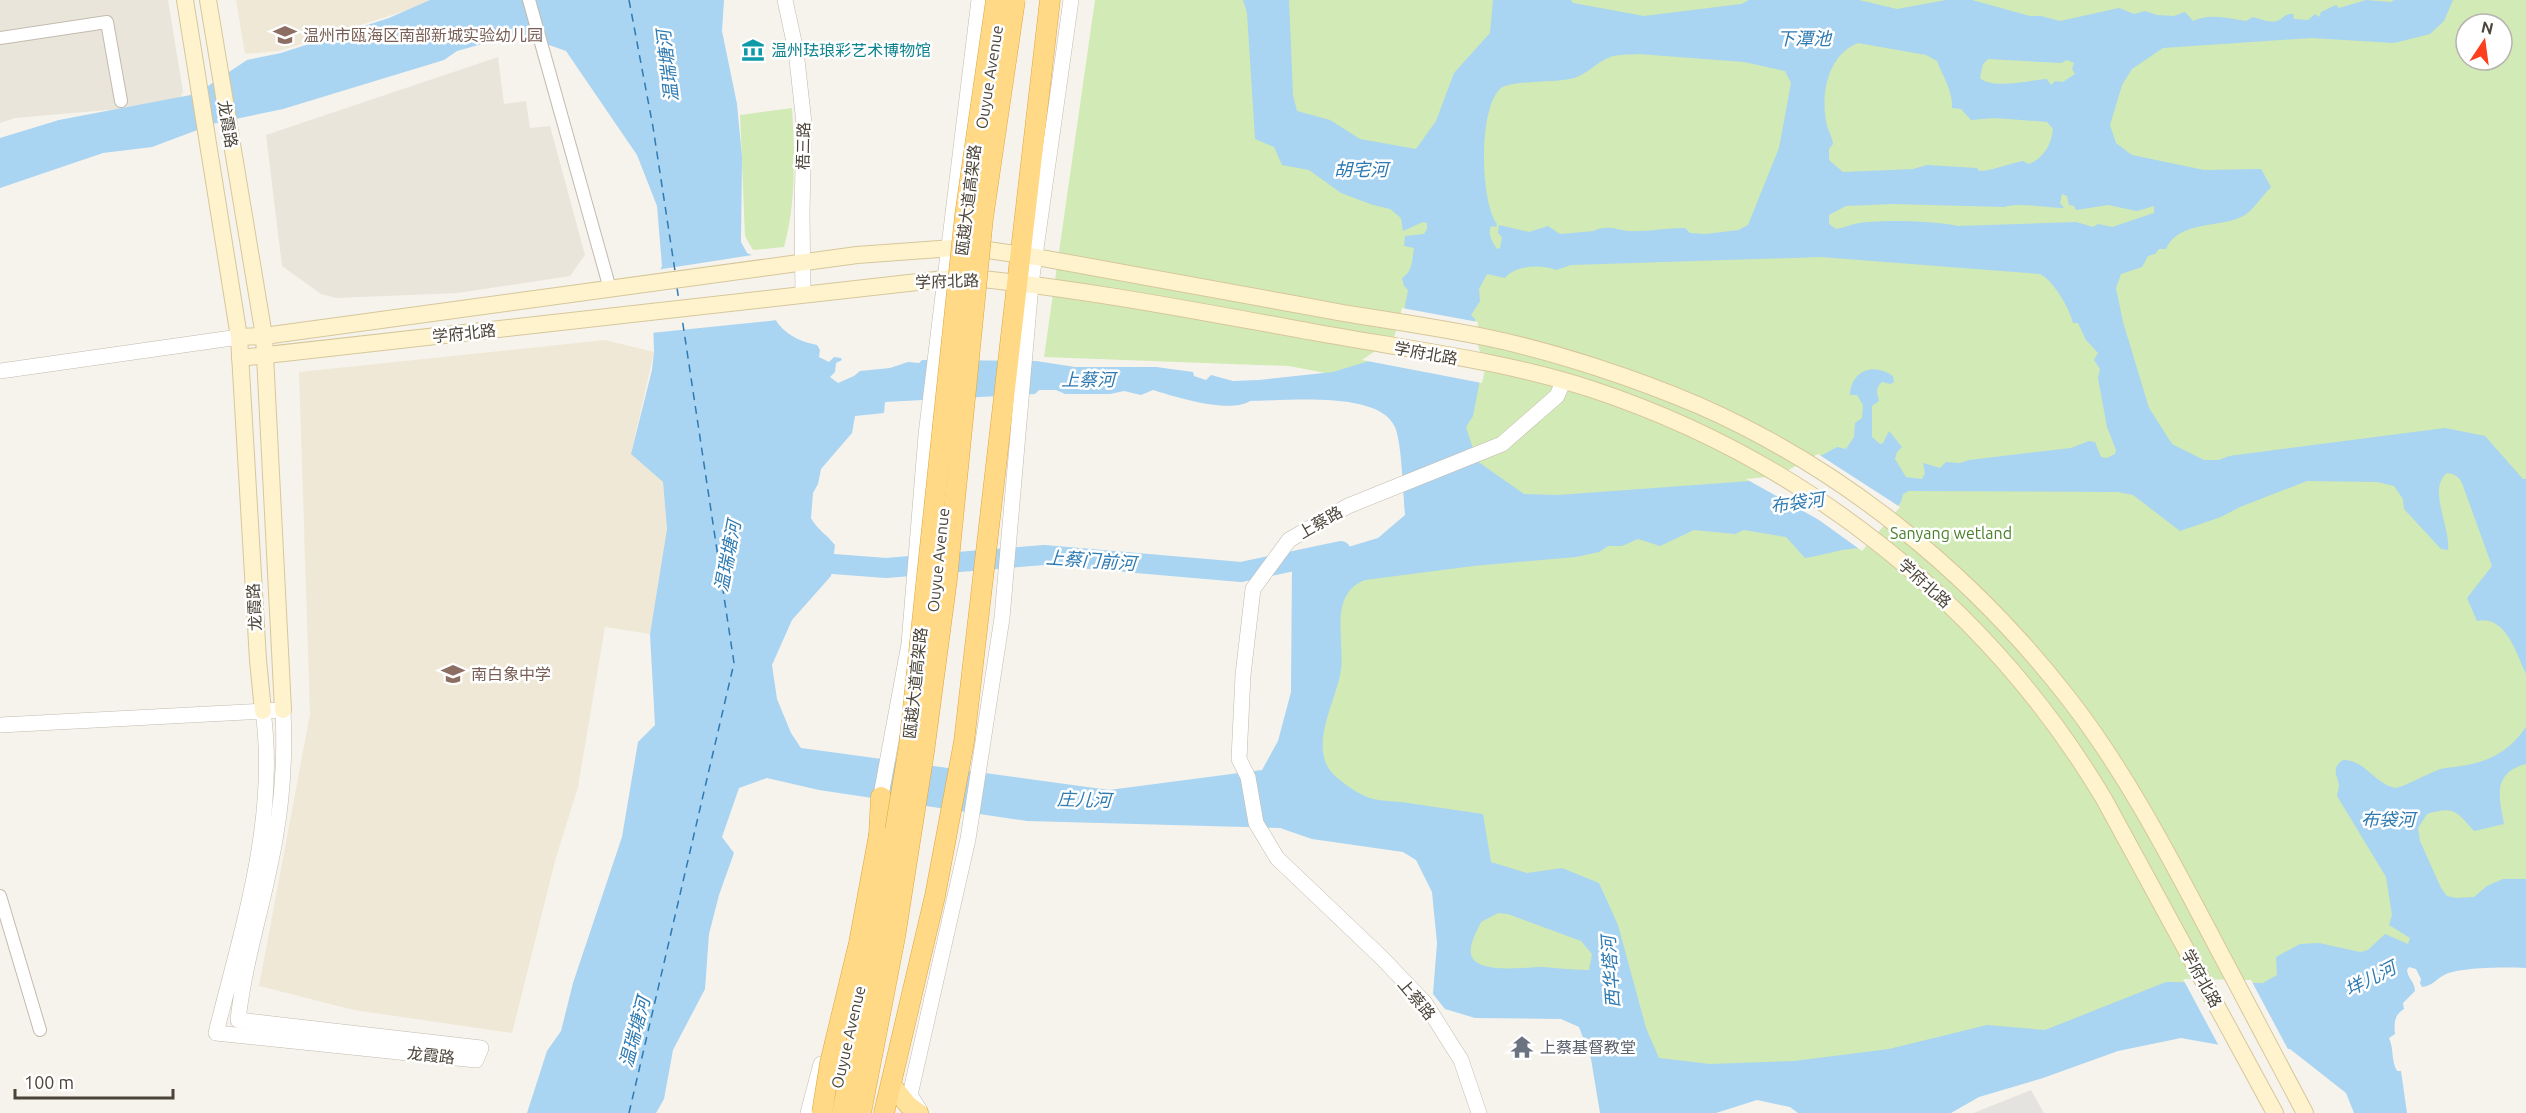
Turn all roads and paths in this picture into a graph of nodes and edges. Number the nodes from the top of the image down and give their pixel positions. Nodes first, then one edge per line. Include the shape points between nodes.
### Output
1 (185, 0) edge
2 (208, 0) edge
3 (529, 0) edge
4 (785, 0) edge
5 (979, 0) edge
6 (996, 0) edge
7 (1002, 0) edge
8 (1015, 0) edge
9 (1050, 0) edge
10 (1058, 0) edge
11 (1071, 0) edge
12 (0, 38) edge
13 (121, 101) dead end
14 (1033, 152) junction
15 (958, 248) junction
16 (1028, 256) junction
17 (802, 263) junction
18 (954, 278) junction
19 (1024, 283) junction
20 (610, 289) junction
21 (795, 295) junction
22 (264, 336) junction
23 (239, 337) junction
24 (265, 355) junction
25 (240, 358) junction
26 (0, 372) edge
27 (1563, 382) junction
28 (283, 710) junction
29 (263, 711) junction
30 (0, 725) edge
31 (881, 797) junction
32 (862, 879) junction
33 (0, 896) edge
34 (869, 931) junction
35 (40, 1030) dead end
36 (891, 1084) junction
37 (2304, 1111) edge
38 (808, 1113) edge
39 (822, 1113) edge
40 (829, 1113) edge
41 (842, 1113) edge
42 (861, 1113) edge
43 (884, 1113) edge
44 (921, 1113) edge
45 (1479, 1113) edge
46 (2275, 1113) edge

1 - 23 main road, 龙霞路
2 - 22 main road, 龙霞路
3 - 20 street
4 - 17 street, 梧三路 via 796,51 804,123
5 - 15 street
6 - 41 highway, 瓯越大道高架路, bridge via 965,215 909,746 878,934
7 - 15 highway, Ouyue Avenue
8 - 42 highway, 瓯越大道高架路, bridge via 983,218 947,579 924,752 895,937
9 - 14 highway
10 - 14 highway via 1047,89
11 - 16 street
12 - 13 street via 107,22
14 - 16 highway
15 - 16 main road, 学府北路
15 - 17 main road, 学府北路
15 - 18 highway, Ouyue Avenue
16 - 19 highway
16 - 37 main road, 学府北路 via 1492,338 1639,382 1700,407 1809,462 1897,525 1983,602 2070,700 2172,863
17 - 20 main road, 学府北路
17 - 21 street, 梧三路
18 - 19 main road, 学府北路
18 - 21 main road, 学府北路
18 - 31 street via 926,435 909,644
18 - 34 highway, Ouyue Avenue, bridge via 956,343 952,403 922,702
19 - 27 main road, 学府北路 via 1489,364
19 - 36 highway via 1010,346 960,762 935,896
19 - 44 street via 1002,618 968,839 910,1095
20 - 22 main road, 学府北路
21 - 24 main road, 学府北路
22 - 23 main road, 学府北路
22 - 24 main road, 龙霞路
23 - 25 main road, 龙霞路
23 - 26 street
24 - 25 main road, 学府北路
24 - 28 main road, 龙霞路
25 - 29 main road, 龙霞路
27 - 45 street, 上蔡路 via 1557,396 1502,444 1348,506 1289,540 1253,589 1243,675 1239,759 1248,777 1256,823 1277,858 1425,1003 1461,1060
27 - 46 main road, 学府北路 via 1649,411 1749,457 1834,510 1884,547 1964,618 2007,664 2079,755
28 - 29 street
28 - 29 street, 龙霞路 via 285,754 276,835 238,1020 481,1048 476,1060 216,1033 259,857 268,745
29 - 30 street
31 - 32 street
31 - 39 highway, bridge via 879,835 859,944
32 - 34 street
32 - 38 street
33 - 35 street
34 - 40 highway, Ouyue Avenue via 844,1059
36 - 43 highway
36 - 44 main road via 908,1105

